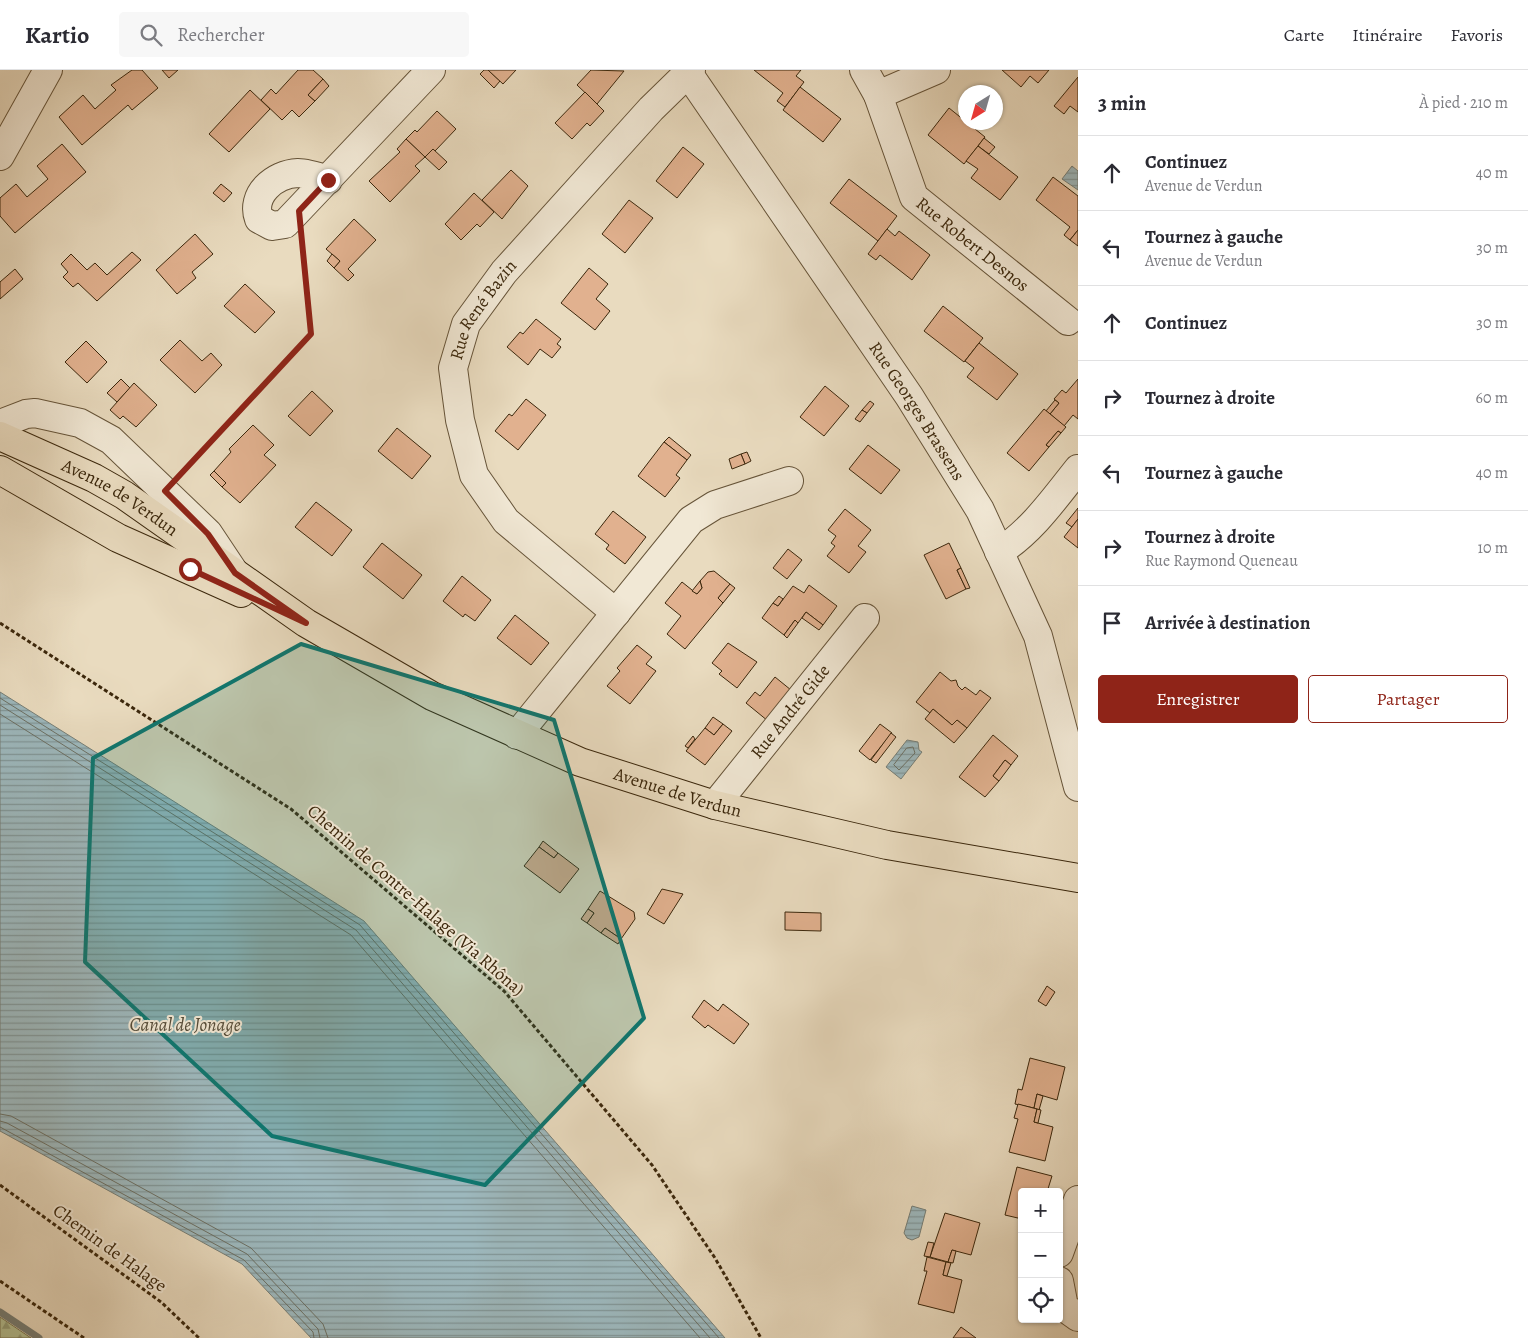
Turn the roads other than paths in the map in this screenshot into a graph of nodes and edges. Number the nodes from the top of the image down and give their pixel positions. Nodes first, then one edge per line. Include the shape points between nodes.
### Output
1 (48, 70) edge
2 (431, 70) edge
3 (864, 70) edge
4 (936, 70) edge
5 (688, 71) edge
6 (878, 95) junction
7 (0, 156) edge
8 (328, 180) junction
9 (1068, 321) dead end
10 (0, 424) edge
11 (0, 436) edge
12 (1078, 469) edge
13 (0, 470) edge
14 (789, 481) dead end
15 (1000, 552) junction
16 (235, 573) junction
17 (616, 614) junction
18 (865, 618) dead end
19 (306, 623) junction
20 (517, 735) junction
21 (1078, 787) edge
22 (715, 805) junction
23 (1078, 878) edge
24 (1078, 1200) edge
25 (1063, 1242) edge
26 (1063, 1302) edge
27 (1078, 1317) edge

1 - 7 street
2 - 8 street
3 - 6 street, Rue Robert Desnos
4 - 6 street
5 - 15 street, Rue Georges Brassens via 909,396 980,510
5 - 17 street, Rue René Bazin via 504,272 466,324 453,368 460,420 474,475 506,520
6 - 9 street, Rue Robert Desnos via 914,197
8 - 8 street via 285,224 272,226 259,219 255,210 258,198 266,186 281,176 299,173
10 - 16 street via 35,413 80,423 111,440 208,534
11 - 16 main road, Avenue de Verdun via 124,495
12 - 15 street via 1024,534
13 - 19 main road, Avenue de Verdun via 118,538
14 - 17 street via 715,505 691,520
15 - 21 street, Rue Georges Brassens via 1038,636
16 - 19 main road, Avenue de Verdun
17 - 20 street
18 - 22 street, Rue André Gide
19 - 20 main road, Avenue de Verdun via 432,696
20 - 22 main road, Avenue de Verdun via 580,762
22 - 23 main road, Avenue de Verdun via 887,844
24 - 25 street
26 - 27 street via 1064,1307

